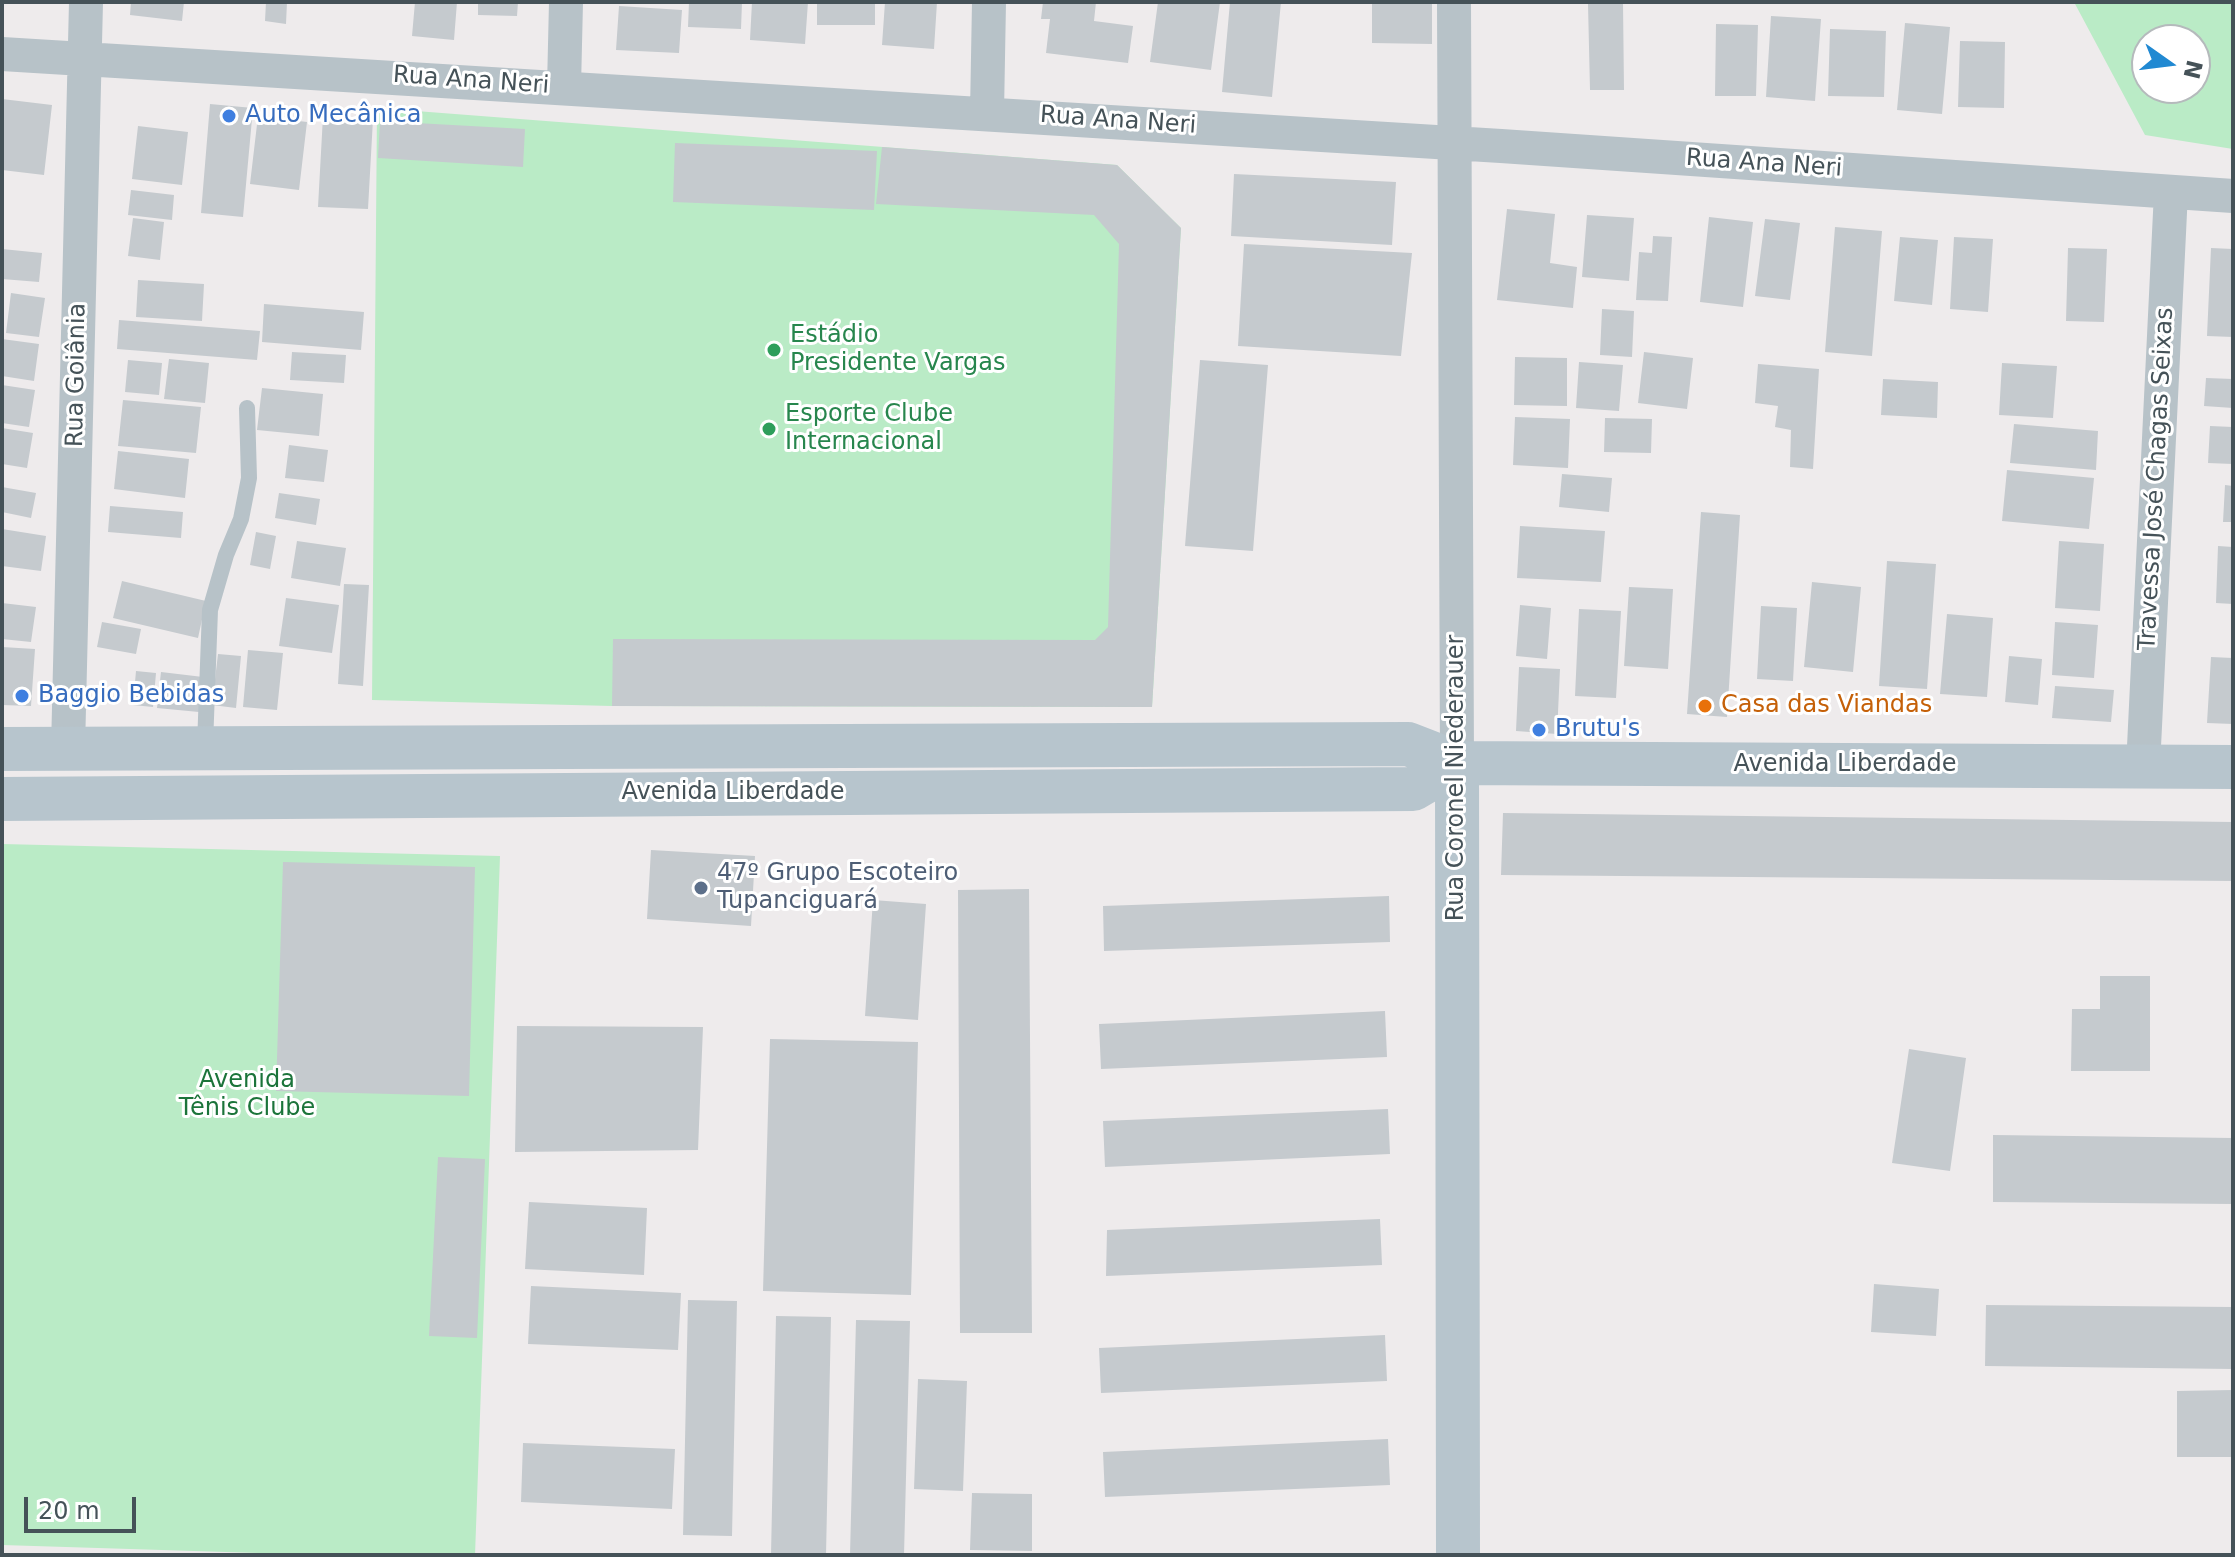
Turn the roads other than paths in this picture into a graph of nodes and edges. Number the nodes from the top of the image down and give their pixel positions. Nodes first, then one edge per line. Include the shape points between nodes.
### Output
1 (86, 2) edge
2 (566, 2) edge
3 (989, 2) edge
4 (1454, 2) edge
5 (2, 54) edge
6 (85, 57) junction
7 (564, 87) junction
8 (987, 113) junction
9 (1455, 143) junction
10 (2171, 192) junction
11 (2233, 196) edge
12 (247, 408) dead end
13 (2, 749) edge
14 (68, 749) junction
15 (205, 749) junction
16 (1457, 763) junction
17 (2143, 767) junction
18 (2233, 767) edge
19 (2, 799) edge
20 (1458, 1555) edge

1 - 6 street, Rua Goiânia
2 - 7 street
3 - 8 street
4 - 9 street, Rua Coronel Niederauer
5 - 6 street, Rua Ana Neri
6 - 7 street, Rua Ana Neri
6 - 14 street, Rua Goiânia
7 - 8 street, Rua Ana Neri
8 - 9 street, Rua Ana Neri
9 - 10 street, Rua Ana Neri
9 - 16 street, Rua Coronel Niederauer
10 - 11 street, Rua Ana Neri
10 - 17 street, Travessa José Chagas Seixas
12 - 15 lane via 249,478 210,610
13 - 14 street, Avenida Liberdade
14 - 15 street, Avenida Liberdade
15 - 16 street, Avenida Liberdade via 1408,744
16 - 17 street, Avenida Liberdade
16 - 19 street, Avenida Liberdade via 1413,789
16 - 20 street, Rua Coronel Niederauer
17 - 18 street, Avenida Liberdade

